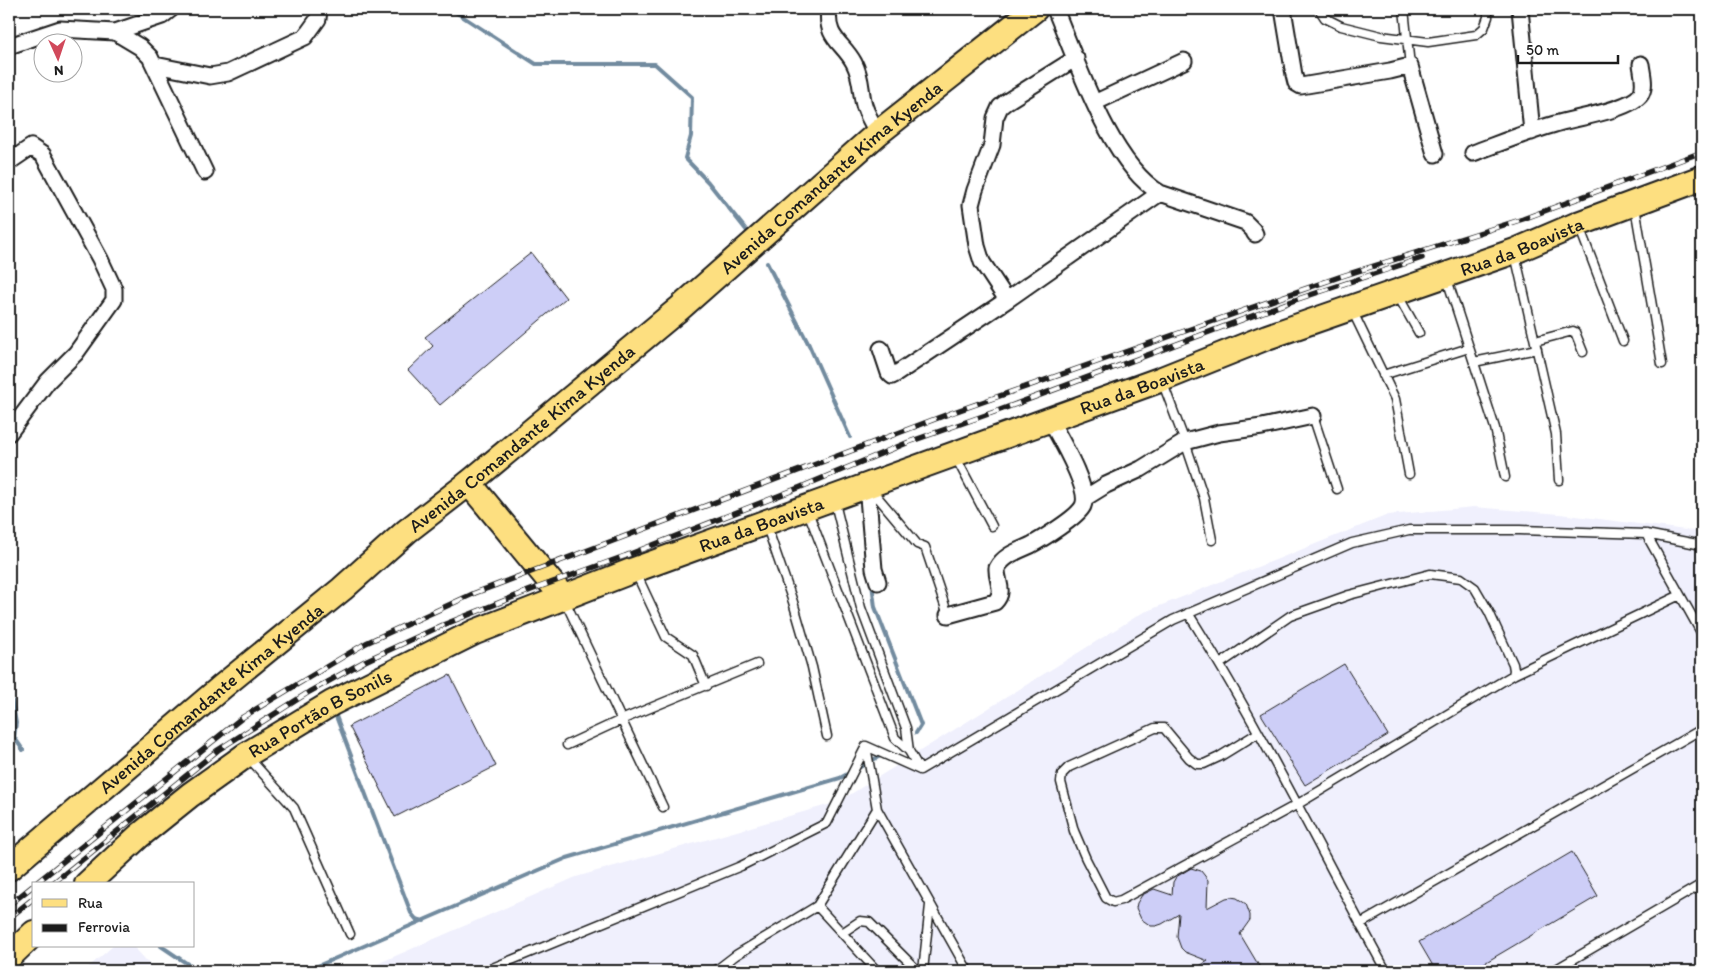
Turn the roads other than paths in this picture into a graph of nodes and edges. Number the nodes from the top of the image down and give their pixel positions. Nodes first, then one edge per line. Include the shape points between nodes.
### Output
1 (171, 9) edge
2 (319, 9) edge
3 (829, 9) edge
4 (1035, 9) edge
5 (1055, 9) edge
6 (1283, 9) edge
7 (1319, 9) edge
8 (1404, 9) edge
9 (1488, 9) edge
10 (1520, 9) edge
11 (115, 32) junction
12 (1407, 40) junction
13 (9, 46) edge
14 (1076, 58) junction
15 (1184, 60) dead end
16 (1641, 64) dead end
17 (155, 65) junction
18 (1410, 66) junction
19 (1094, 103) junction
20 (1532, 132) junction
21 (878, 133) junction
22 (1473, 153) dead end
23 (1435, 154) dead end
24 (9, 162) edge
25 (205, 172) dead end
26 (1702, 178) edge
27 (1160, 193) junction
28 (1634, 203) junction
29 (1578, 224) junction
30 (1254, 234) dead end
31 (1514, 251) junction
32 (1446, 274) junction
33 (1396, 293) junction
34 (1007, 300) junction
35 (1351, 307) junction
36 (1419, 333) dead end
37 (1623, 341) dead end
38 (1536, 345) junction
39 (1469, 348) junction
40 (881, 349) dead end
41 (1583, 352) dead end
42 (1474, 362) junction
43 (1662, 364) dead end
44 (1383, 374) junction
45 (1162, 379) junction
46 (1313, 416) joint
47 (1049, 418) junction
48 (9, 433) edge
49 (1185, 442) junction
50 (954, 454) junction
51 (1409, 474) dead end
52 (1505, 477) dead end
53 (1559, 480) dead end
54 (469, 483) junction
55 (867, 485) junction
56 (1338, 489) dead end
57 (834, 497) junction
58 (1085, 498) junction
59 (807, 507) junction
60 (765, 522) junction
61 (992, 526) dead end
62 (1646, 534) junction
63 (1212, 540) dead end
64 (1702, 545) edge
65 (634, 570) junction
66 (878, 582) dead end
67 (572, 594) junction
68 (1680, 595) junction
69 (1188, 613) junction
70 (948, 615) joint
71 (1702, 634) edge
72 (757, 664) dead end
73 (1220, 664) junction
74 (1513, 675) junction
75 (706, 686) junction
76 (621, 720) junction
77 (1702, 729) edge
78 (1258, 733) junction
79 (827, 736) dead end
80 (567, 745) dead end
81 (866, 746) junction
82 (909, 751) junction
83 (246, 755) junction
84 (920, 770) junction
85 (1298, 804) junction
86 (664, 807) dead end
87 (877, 809) junction
88 (9, 868) edge
89 (89, 882) edge
90 (1702, 884) edge
91 (930, 905) junction
92 (817, 906) junction
93 (1360, 924) junction
94 (842, 933) junction
95 (350, 934) dead end
96 (32, 935) edge
97 (9, 957) edge
98 (485, 971) edge
99 (716, 971) edge
100 (877, 971) edge
101 (918, 971) edge
102 (923, 971) edge
103 (968, 971) edge
104 (1386, 971) edge
105 (1553, 971) edge

1 - 11 street via 162,16
2 - 17 street via 318,19 304,37 228,73 210,76
3 - 21 street via 834,38 853,60 860,76 864,106
4 - 21 main road, Avenida Comandante Kima Kyenda
5 - 14 street
6 - 18 street via 1294,75 1296,83 1301,86
7 - 12 lane via 1324,18 1341,26
8 - 12 lane
9 - 12 lane via 1484,28 1476,34 1428,42
10 - 20 street
11 - 13 street via 60,29
11 - 17 street via 140,47
12 - 18 lane
14 - 19 street
14 - 34 street via 1006,102 995,118 992,145 972,205 976,246 982,262
15 - 19 street
16 - 20 street via 1642,89 1634,100
17 - 25 street
18 - 23 street
19 - 27 street via 1116,146 1140,177
20 - 22 street
21 - 54 main road, Avenida Comandante Kima Kyenda via 680,308
24 - 48 street via 31,148 42,155 100,259 114,289 114,300 76,354 48,381
26 - 28 main road, Rua da Boavista
27 - 30 street via 1240,220
27 - 34 street
28 - 29 main road, Rua da Boavista
28 - 43 lane
29 - 31 main road, Rua da Boavista
29 - 37 lane
31 - 32 main road, Rua da Boavista
31 - 38 lane
32 - 33 main road, Rua da Boavista
32 - 39 lane
33 - 35 main road, Rua da Boavista
33 - 36 lane
34 - 40 street via 892,376
35 - 44 lane
35 - 45 main road, Rua da Boavista
38 - 41 lane via 1573,331
38 - 42 lane
38 - 53 lane via 1556,434
39 - 42 lane
39 - 44 lane
42 - 52 lane via 1495,428
44 - 51 lane via 1395,399
45 - 47 main road, Rua da Boavista
45 - 49 lane
46 - 49 street
46 - 56 lane
47 - 50 main road, Rua da Boavista
47 - 58 street via 1082,483
49 - 58 street
49 - 63 lane via 1204,498
50 - 55 main road, Rua da Boavista
50 - 61 lane
54 - 67 main road
54 - 88 main road, Avenida Comandante Kima Kyenda via 407,531
55 - 57 main road, Rua da Boavista
55 - 66 street via 874,569
55 - 70 lane via 917,544 925,547
57 - 59 main road, Rua da Boavista
57 - 82 lane via 861,608 906,728
58 - 70 street via 1082,508 1045,537 1004,558 997,568 1000,592 995,602
59 - 60 main road, Rua da Boavista
59 - 82 lane via 895,738
60 - 65 main road, Rua da Boavista
60 - 79 lane via 812,667
62 - 64 lane
62 - 68 lane
62 - 69 lane via 1409,530 1352,543
65 - 67 main road, Rua da Boavista
65 - 75 lane via 666,637 693,655
67 - 76 lane
67 - 83 main road, Rua Portão B Sonils via 475,632 391,673 332,703
68 - 71 lane
68 - 74 lane
69 - 73 lane
69 - 84 lane
72 - 75 lane
73 - 74 lane via 1290,616 1349,595 1430,574 1460,578 1476,588 1513,664
73 - 78 lane
74 - 85 lane
75 - 76 lane
76 - 80 lane
76 - 86 lane
77 - 93 lane
78 - 85 lane
78 - 85 lane via 1219,757 1197,764 1164,728 1155,728 1070,767 1062,774 1061,782 1074,831 1106,898 1113,902 1121,900
81 - 84 lane
81 - 87 lane
81 - 98 lane via 827,823 741,866
82 - 84 lane
83 - 89 main road, Rua Portão B Sonils via 138,836
83 - 95 lane via 294,808
85 - 93 lane
87 - 91 lane
87 - 92 lane
90 - 105 lane
91 - 102 lane
91 - 103 lane
92 - 94 lane
92 - 99 lane via 736,955
93 - 104 lane
94 - 100 lane
94 - 101 lane via 860,921 869,922
96 - 97 main road

